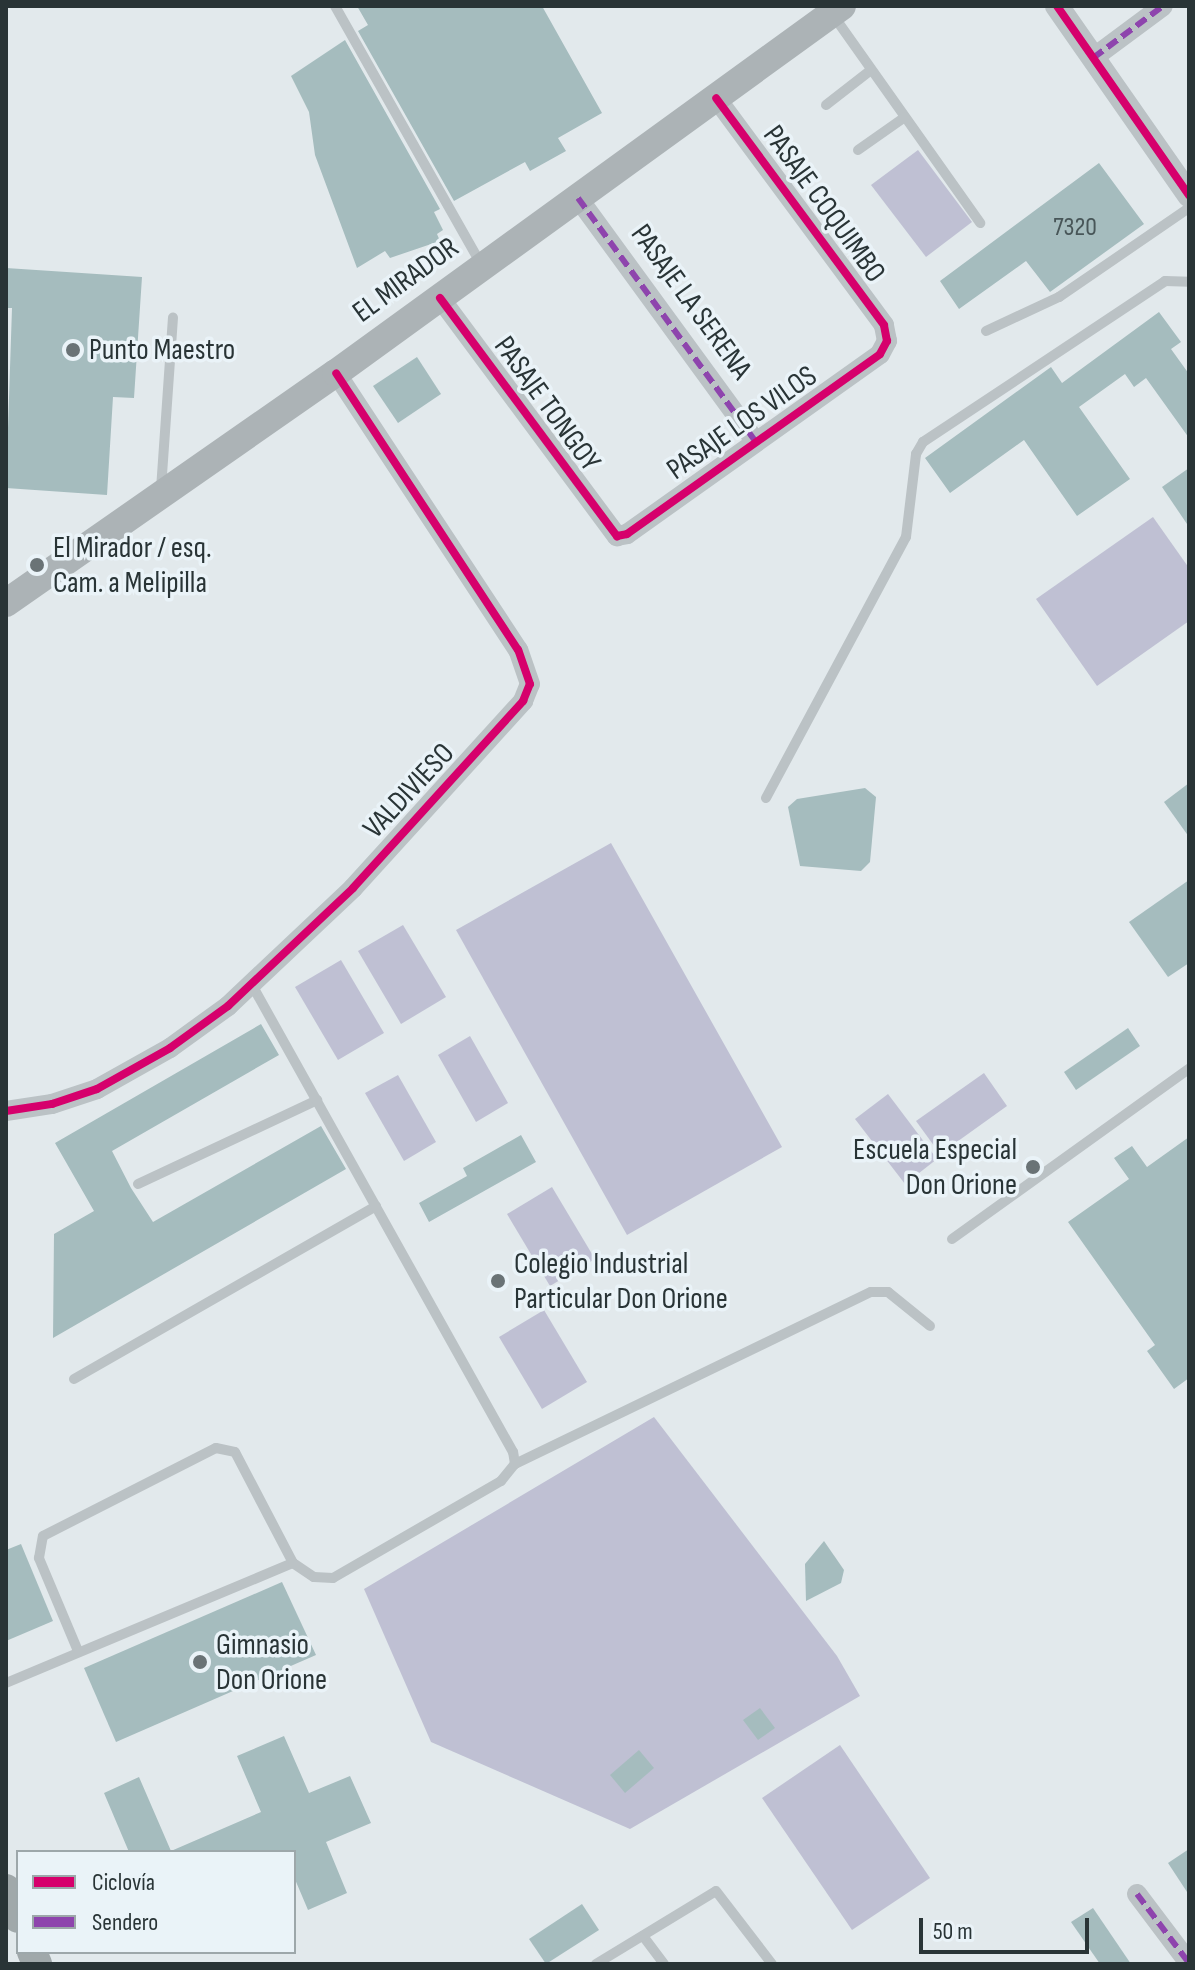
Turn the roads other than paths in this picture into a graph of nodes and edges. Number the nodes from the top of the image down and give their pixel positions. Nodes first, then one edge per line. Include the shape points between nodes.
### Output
1 (335, 6) edge
2 (1057, 6) edge
3 (1163, 6) edge
4 (837, 10) edge
5 (1093, 58) junction
6 (871, 70) junction
7 (716, 98) junction
8 (826, 105) dead end
9 (905, 117) junction
10 (858, 150) dead end
11 (1189, 195) edge
12 (578, 198) junction
13 (1189, 208) edge
14 (980, 223) dead end
15 (483, 267) junction
16 (1189, 282) edge
17 (440, 298) junction
18 (173, 317) dead end
19 (986, 331) dead end
20 (887, 341) joint
21 (336, 373) junction
22 (756, 442) junction
23 (162, 495) junction
24 (617, 536) joint
25 (6, 603) edge
26 (766, 798) dead end
27 (252, 985) junction
28 (1189, 1069) edge
29 (317, 1100) junction
30 (6, 1111) edge
31 (138, 1184) dead end
32 (376, 1206) junction
33 (952, 1239) dead end
34 (930, 1326) dead end
35 (74, 1379) dead end
36 (515, 1464) junction
37 (293, 1563) junction
38 (78, 1651) junction
39 (6, 1683) edge
40 (6, 1889) edge
41 (1137, 1894) dead end
42 (16, 1913) edge
43 (643, 1936) junction
44 (1189, 1963) edge
45 (596, 1964) edge
46 (664, 1964) edge
47 (772, 1964) edge

1 - 15 lane
2 - 5 street
3 - 5 street
4 - 6 lane
4 - 7 main road, EL MIRADOR
5 - 11 street
6 - 8 lane
6 - 9 lane
7 - 12 main road, EL MIRADOR
7 - 20 street, PASAJE COQUIMBO via 884,325
9 - 10 lane
9 - 14 lane
12 - 15 main road, EL MIRADOR
12 - 22 street, PASAJE LA SERENA
13 - 19 lane via 1059,297
15 - 17 main road, EL MIRADOR
16 - 26 lane via 1165,281 923,442 916,454 906,537
17 - 21 main road, EL MIRADOR
17 - 24 street, PASAJE TONGOY
18 - 23 lane
20 - 22 street, PASAJE LOS VILOS via 880,354
21 - 23 main road, EL MIRADOR
21 - 27 street, VALDIVIESO via 518,650 530,684 517,709 423,812
22 - 24 street, PASAJE LOS VILOS
23 - 25 main road, EL MIRADOR
27 - 29 lane
27 - 30 street, VALDIVIESO via 202,1026 118,1079 52,1104
28 - 33 lane
29 - 31 lane
29 - 32 lane
32 - 35 lane
32 - 36 lane
34 - 36 lane via 888,1292 871,1292
36 - 37 lane via 501,1481 333,1578 314,1577
37 - 38 lane
37 - 38 lane via 235,1452 216,1448 43,1536 39,1558
38 - 39 lane
40 - 42 main road
41 - 44 street
43 - 45 lane
43 - 46 lane
43 - 47 lane via 716,1891

